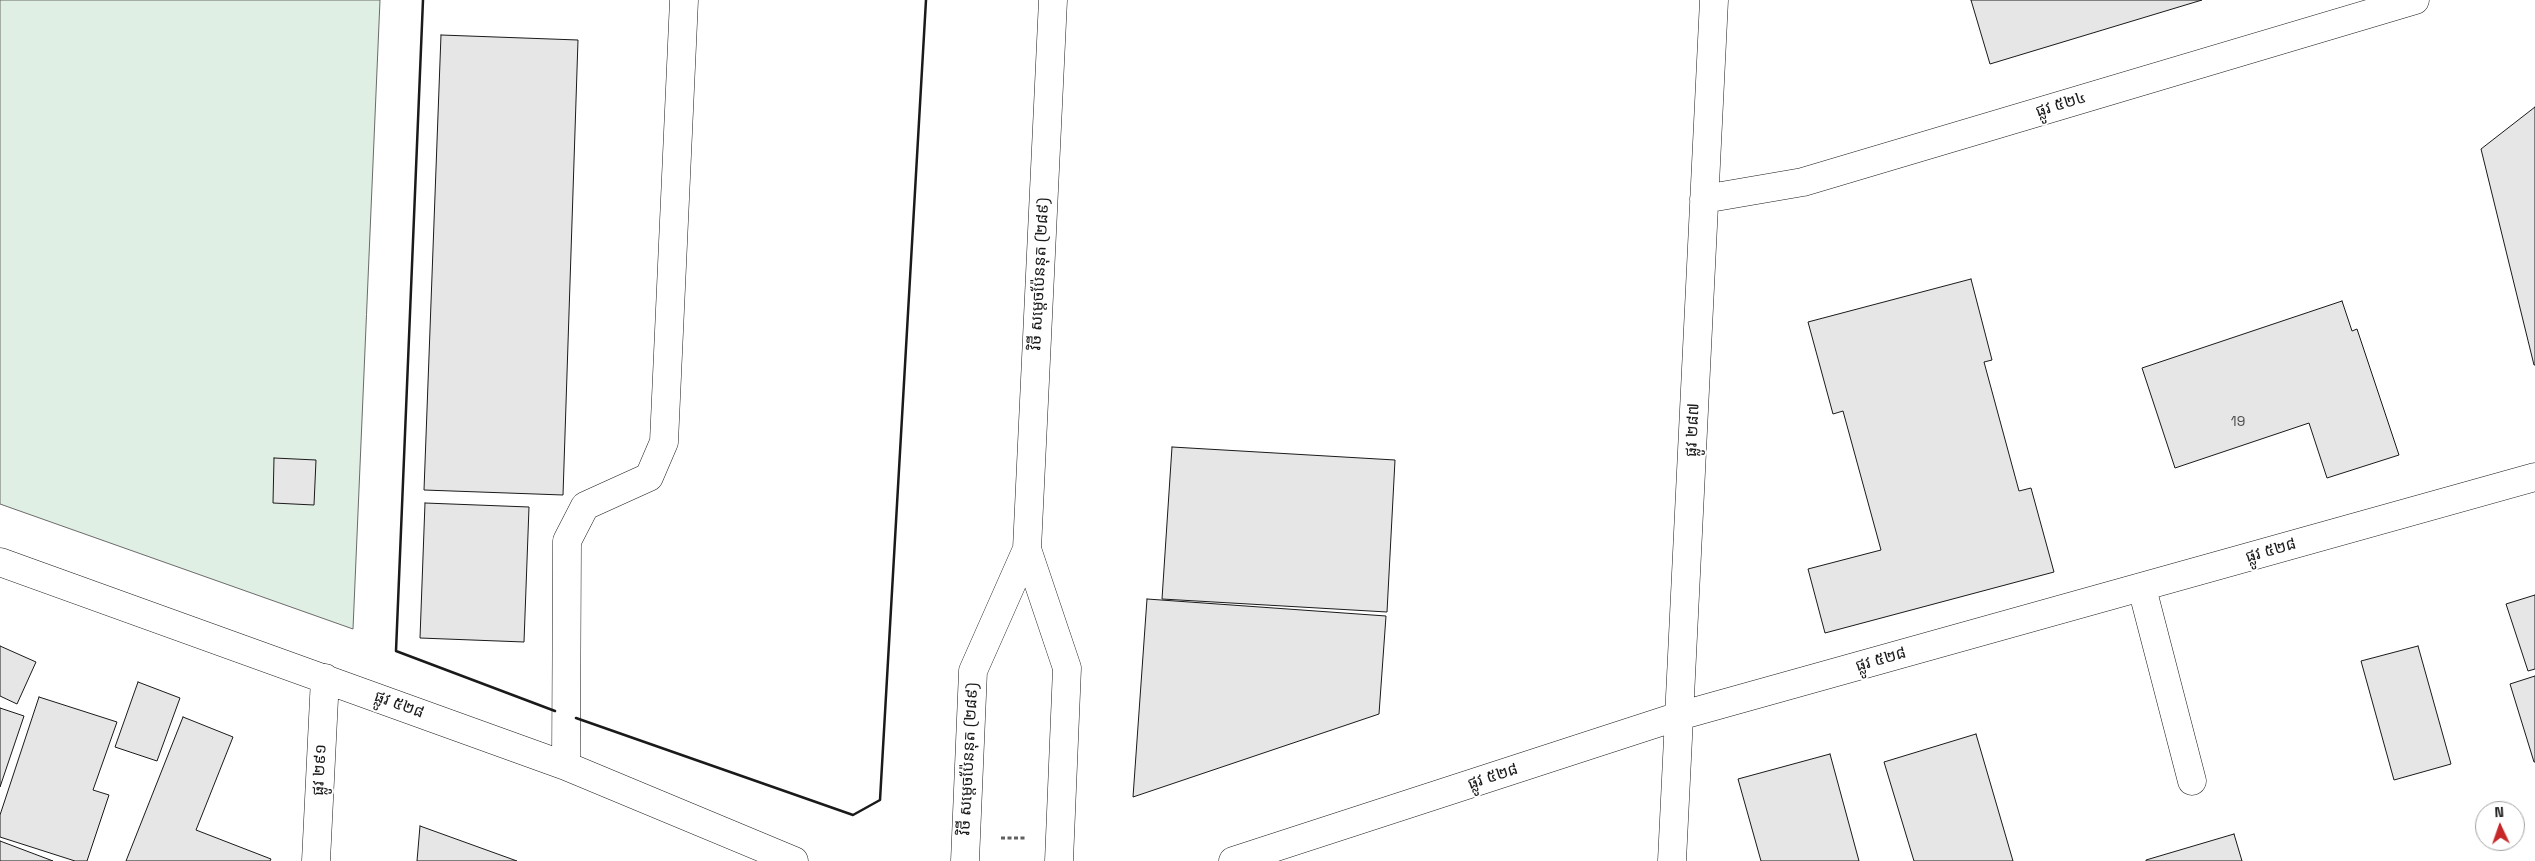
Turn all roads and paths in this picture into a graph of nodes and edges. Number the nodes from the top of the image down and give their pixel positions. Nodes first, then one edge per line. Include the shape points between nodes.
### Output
1 (684, 0) edge
2 (1053, 0) edge
3 (1714, 0) edge
4 (2415, 0) edge
5 (1704, 199) junction
6 (2535, 477) edge
7 (1027, 549) junction
8 (0, 562) edge
9 (2142, 588) junction
10 (325, 678) junction
11 (1679, 716) junction
12 (566, 766) junction
13 (2192, 781) dead end
14 (965, 849) edge
15 (1059, 849) edge
16 (1239, 860) edge
17 (316, 861) edge
18 (794, 861) edge
19 (1672, 861) edge

1 - 12 street via 664,442 649,477 585,506 567,542
2 - 7 street, វិថី សម្តេចប៉ែននុត (២៨៩)
3 - 5 street, ផ្លូវ ២៨៧
4 - 5 street, ផ្លូវ ៥២៤ via 1803,182
5 - 11 street, ផ្លូវ ២៨៧
6 - 9 street, ផ្លូវ ៥២៨
7 - 14 street, វិថី សម្តេចប៉ែននុត (២៨៩) via 973,671
7 - 15 street, វិថី សម្តេចប៉ែននុត (២៨៩) via 1067,668
8 - 10 street, ផ្លូវ ៥២៨
9 - 11 street, ផ្លូវ ៥២៨
9 - 13 street
10 - 12 street, ផ្លូវ ៥២៨
10 - 17 street, ផ្លូវ ២៩១
11 - 16 street, ផ្លូវ ៥២៨
11 - 19 street, ផ្លូវ ២៨៧
12 - 18 street, ផ្លូវ ៥២៨
14 - 15 path

